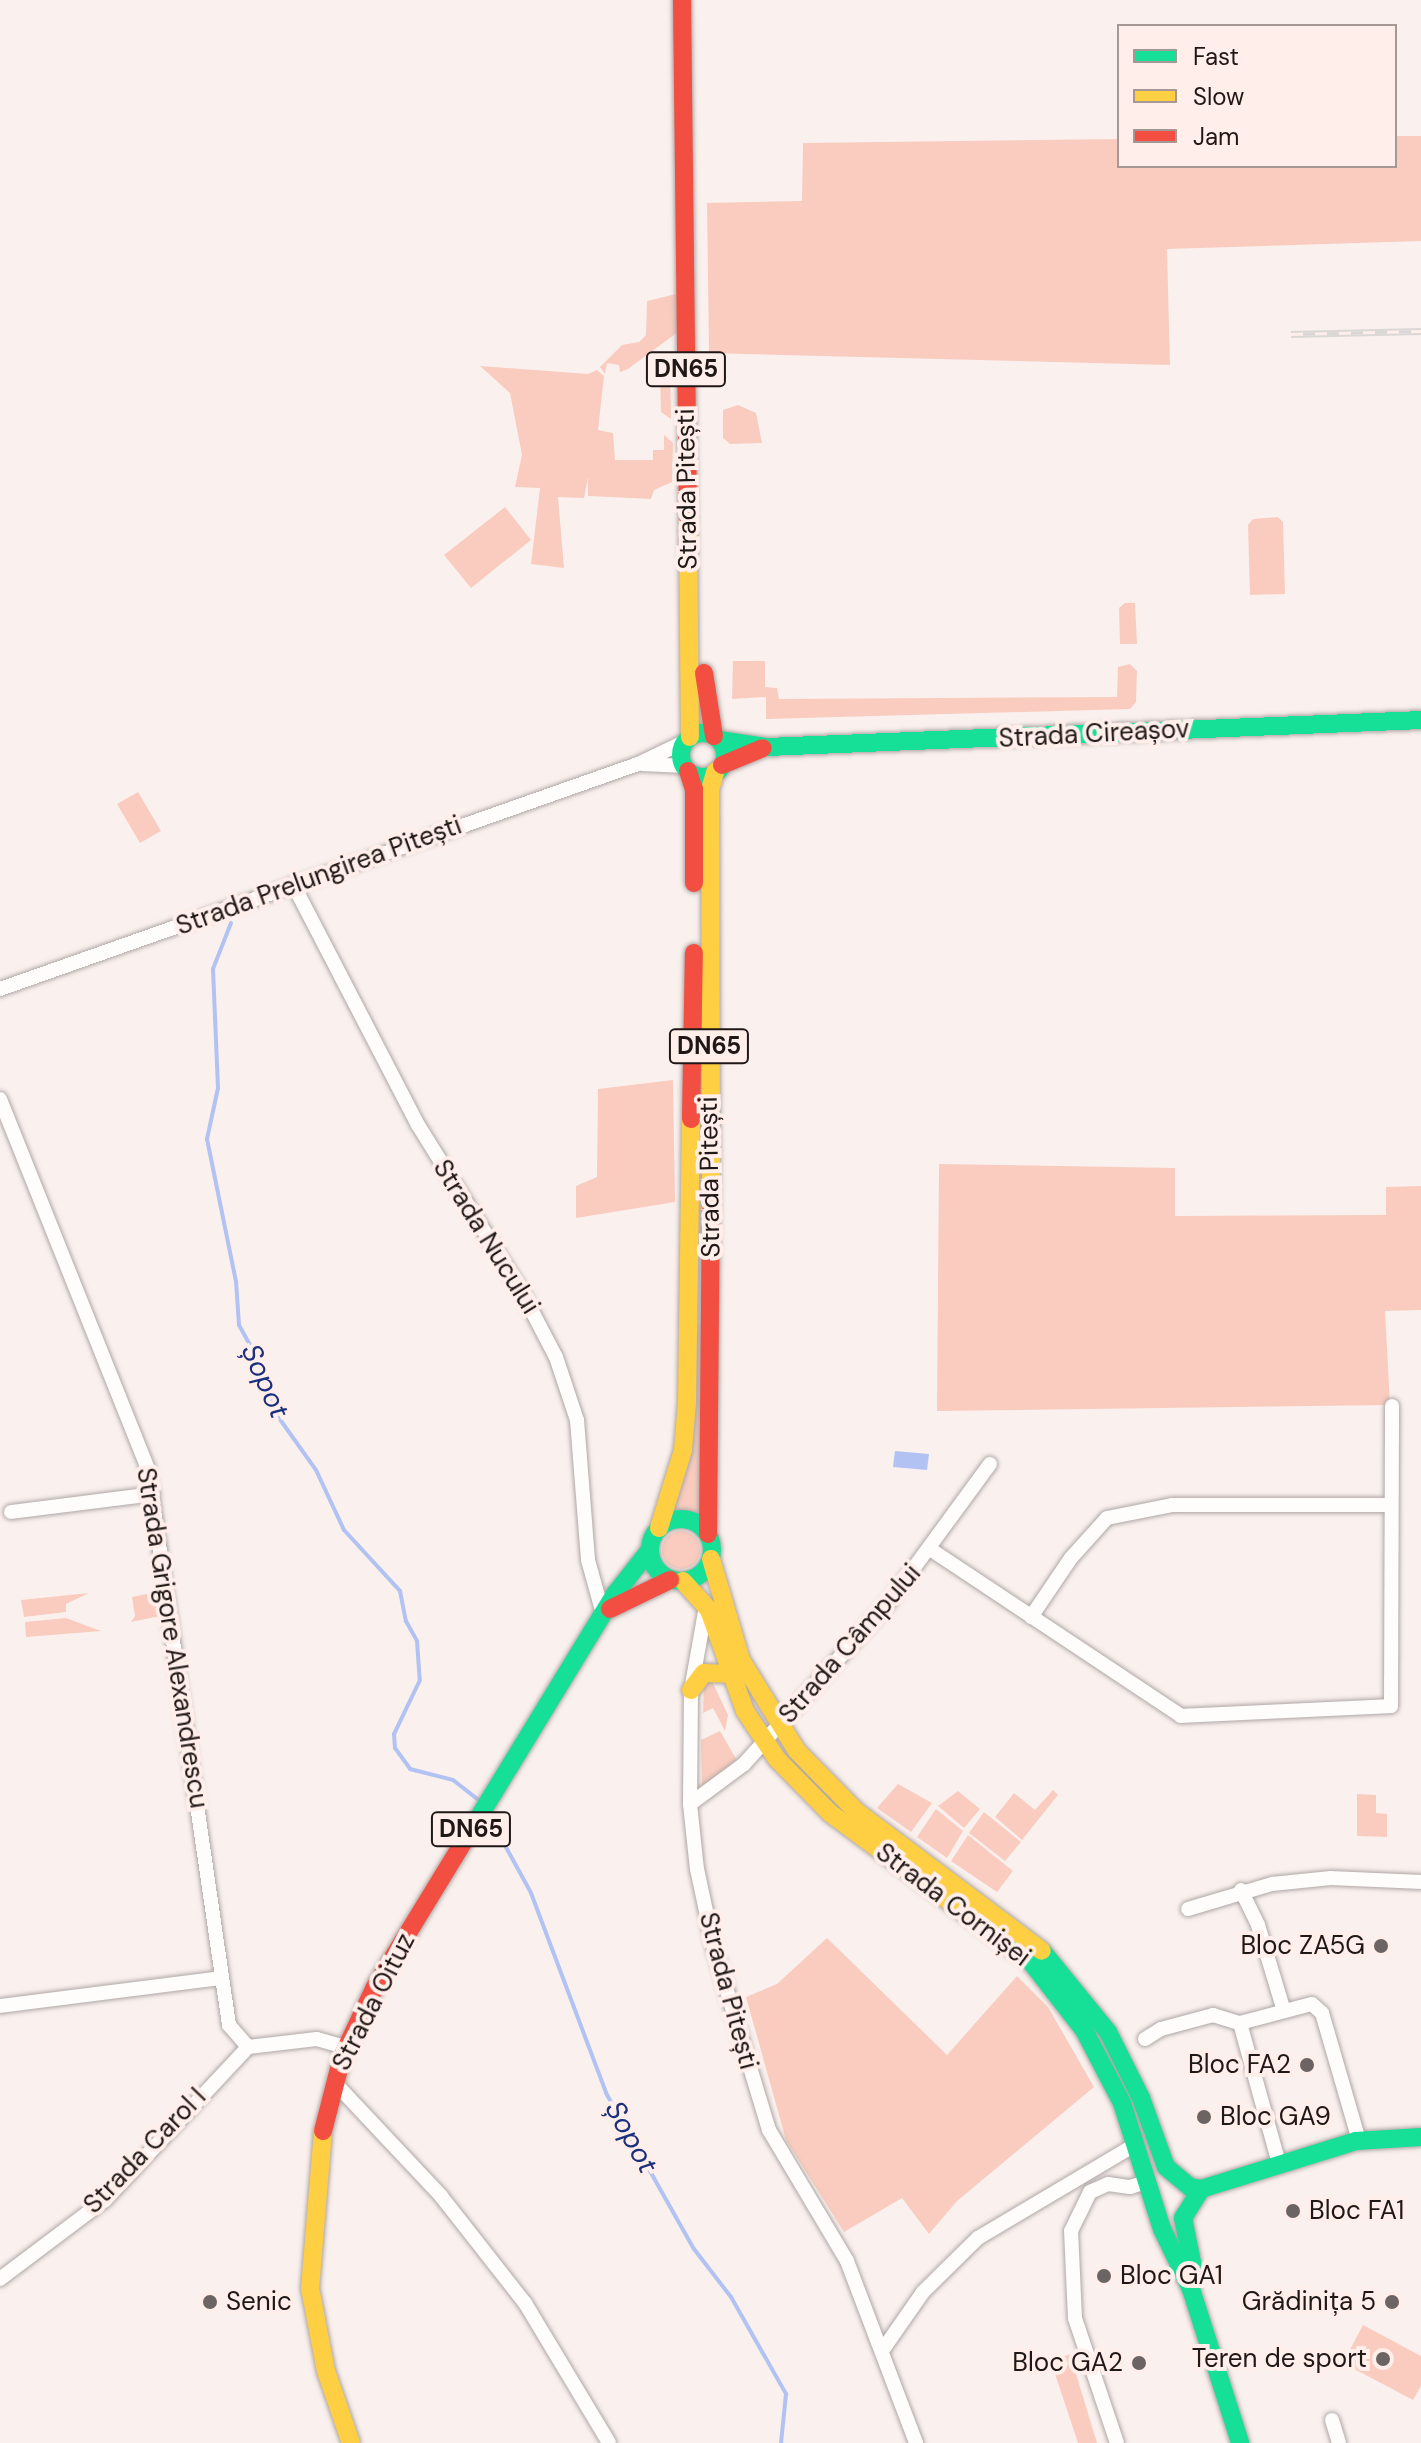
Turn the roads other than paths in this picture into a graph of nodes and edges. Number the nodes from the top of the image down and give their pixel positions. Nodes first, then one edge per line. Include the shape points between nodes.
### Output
1 (682, 0) edge
2 (697, 0) edge
3 (1421, 720) edge
4 (717, 738) junction
5 (688, 739) junction
6 (767, 747) junction
7 (638, 764) junction
8 (686, 768) junction
9 (719, 768) junction
10 (293, 884) junction
11 (0, 989) edge
12 (702, 1055) junction
13 (0, 1099) edge
14 (1392, 1406) dead end
15 (990, 1464) dead end
16 (153, 1494) junction
17 (1388, 1505) junction
18 (11, 1512) dead end
19 (659, 1528) junction
20 (708, 1534) junction
21 (930, 1549) junction
22 (649, 1551) junction
23 (711, 1559) junction
24 (677, 1581) junction
25 (706, 1606) junction
26 (603, 1614) junction
27 (1031, 1617) junction
28 (729, 1674) junction
29 (691, 1690) junction
30 (779, 1727) junction
31 (765, 1742) junction
32 (690, 1804) junction
33 (1421, 1882) edge
34 (1241, 1890) junction
35 (1188, 1909) dead end
36 (221, 1978) junction
37 (0, 2006) edge
38 (1080, 2008) junction
39 (1283, 2008) junction
40 (1240, 2023) junction
41 (1145, 2039) dead end
42 (248, 2047) junction
43 (345, 2047) junction
44 (1120, 2076) junction
45 (334, 2082) junction
46 (1421, 2137) edge
47 (1359, 2140) junction
48 (1136, 2144) junction
49 (1279, 2164) junction
50 (1146, 2182) junction
51 (1201, 2189) junction
52 (0, 2279) edge
53 (1191, 2289) junction
54 (884, 2348) junction
55 (1332, 2420) dead end
56 (351, 2443) edge
57 (609, 2443) edge
58 (916, 2443) edge
59 (1117, 2443) edge
60 (1240, 2443) edge
61 (1339, 2443) edge

1 - 5 main road, Strada Pitești / DN65
2 - 4 main road, Strada Pitești / DN65 via 704,688
3 - 6 main road, Strada Cireașov
4 - 5 main road
4 - 6 main road, Strada Cireașov
4 - 9 main road, Strada Pitești / DN65
5 - 7 street, Strada Prelungirea Pitești
5 - 8 main road, Strada Pitești / DN65 via 681,753
6 - 9 main road, Strada Cireașov
7 - 8 street, Strada Prelungirea Pitești
7 - 10 street, Strada Prelungirea Pitești
8 - 9 main road via 701,776
8 - 12 main road, Strada Pitești / DN65 via 694,789
9 - 12 main road, Strada Pitești / DN65 via 710,790
10 - 11 street, Strada Prelungirea Pitești
10 - 26 street, Strada Nucului via 418,1125 556,1357 577,1420 586,1545
12 - 19 main road, Strada Pitești / DN65 via 685,1431
12 - 20 main road, Strada Pitești / DN65 via 712,1479
13 - 16 street, Strada Grigore Alexandrescu via 148,1469
14 - 17 street
15 - 21 street, Strada Câmpului
16 - 18 street
16 - 36 street, Strada Grigore Alexandrescu
17 - 27 street via 1172,1505 1107,1518 1071,1558
17 - 27 street via 1395,1601 1391,1706 1181,1716
19 - 20 main road via 680,1519
19 - 22 main road
20 - 23 main road
21 - 27 street
21 - 30 street, Strada Câmpului
22 - 24 main road via 654,1567
22 - 26 main road, Strada Oituz / DN65
23 - 24 main road via 699,1576
23 - 30 main road, Strada Cornișei via 741,1660
24 - 25 main road, Strada Cornișei
24 - 26 main road, Strada Oituz / DN65 via 641,1590
25 - 28 main road, Strada Cornișei
25 - 29 street, Strada Pitești
26 - 43 main road, Strada Oituz / DN65 via 375,1987
28 - 29 main road via 704,1673
28 - 31 main road, Strada Cornișei
29 - 32 street, Strada Pitești
30 - 31 street, Strada Câmpului
30 - 38 main road, Strada Cornișei via 838,1795 1036,1942
31 - 32 street, Strada Câmpului via 722,1783
31 - 38 main road, Strada Cornișei via 830,1813 1031,1962
32 - 54 street, Strada Pitești via 714,1948 765,2117 847,2261
33 - 34 street via 1331,1878
34 - 35 street
34 - 39 street via 1258,1925
36 - 37 street
36 - 42 street, Strada Grigore Alexandrescu via 229,2025
38 - 44 main road, Strada Cornișei
39 - 40 street
39 - 47 street via 1312,2004 1322,2013
40 - 41 street via 1213,2015 1161,2029
40 - 49 street
42 - 43 street via 317,2039
42 - 52 street, Strada Carol I via 105,2200
43 - 45 main road, Strada Oituz / DN65
44 - 48 main road, Strada Cornișei
44 - 51 main road, Strada Cornișei via 1166,2167 1190,2187
45 - 56 main road, DN65 via 319,2145 310,2288 326,2371
45 - 57 street, Strada Oituz via 441,2196 525,2303
46 - 47 main road
47 - 49 main road
48 - 50 main road, Strada Cornișei
48 - 54 street via 978,2238 923,2292
49 - 51 main road
50 - 53 main road, Strada Cornișei via 1172,2255
50 - 59 street via 1130,2187 1108,2184 1090,2192 1071,2231 1075,2318
51 - 53 main road via 1183,2218 1192,2262
53 - 60 main road, Strada Cornișei
54 - 58 street, Strada Pitești
55 - 61 street

